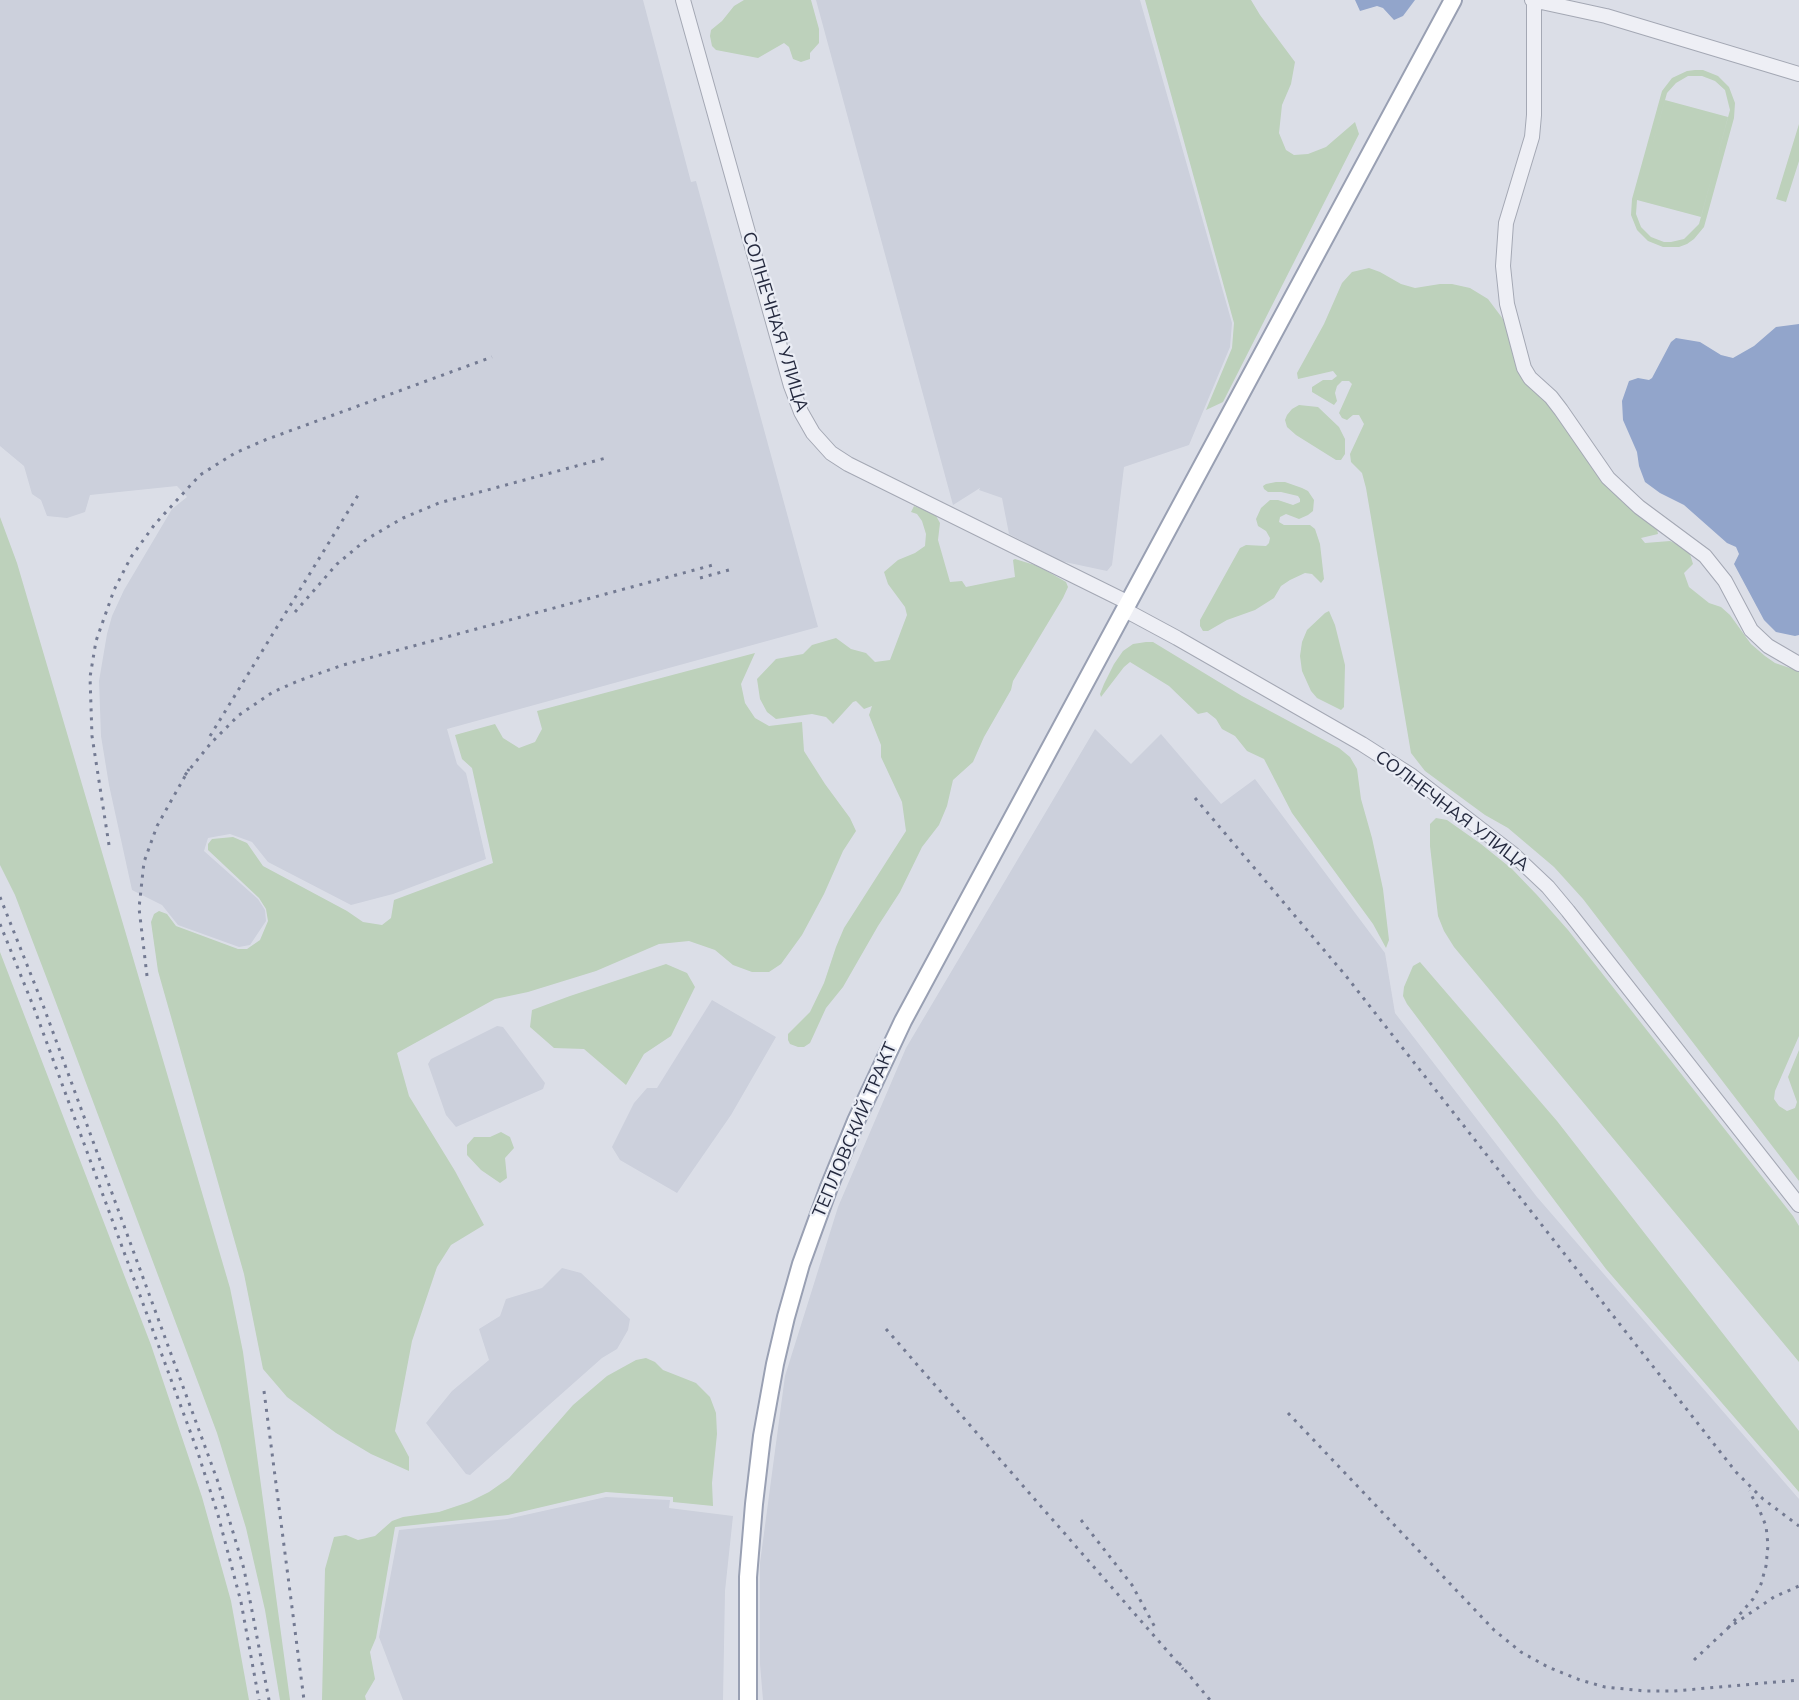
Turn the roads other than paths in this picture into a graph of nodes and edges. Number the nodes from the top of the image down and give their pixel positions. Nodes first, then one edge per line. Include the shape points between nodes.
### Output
1 (683, 0) edge
2 (1453, 0) edge
3 (1533, 0) edge
4 (1799, 74) edge
5 (1127, 607) junction
6 (1799, 664) edge
7 (1799, 1205) edge
8 (748, 1700) edge

1 - 5 street, СОЛНЕЧНАЯ УЛИЦА via 790,386 813,433 831,453 848,464
2 - 5 main road, ТЕПЛОВСКИЙ ТРАКТ
3 - 4 street via 1606,16
3 - 6 street via 1532,137 1503,243 1507,304 1524,368 1561,410 1608,478 1639,507 1705,556 1725,581 1751,630 1768,646
5 - 7 street, СОЛНЕЧНАЯ УЛИЦА via 1412,776 1519,859 1568,910
5 - 8 main road, ТЕПЛОВСКИЙ ТРАКТ via 903,1021 856,1122 809,1241 786,1317 762,1436 748,1577

